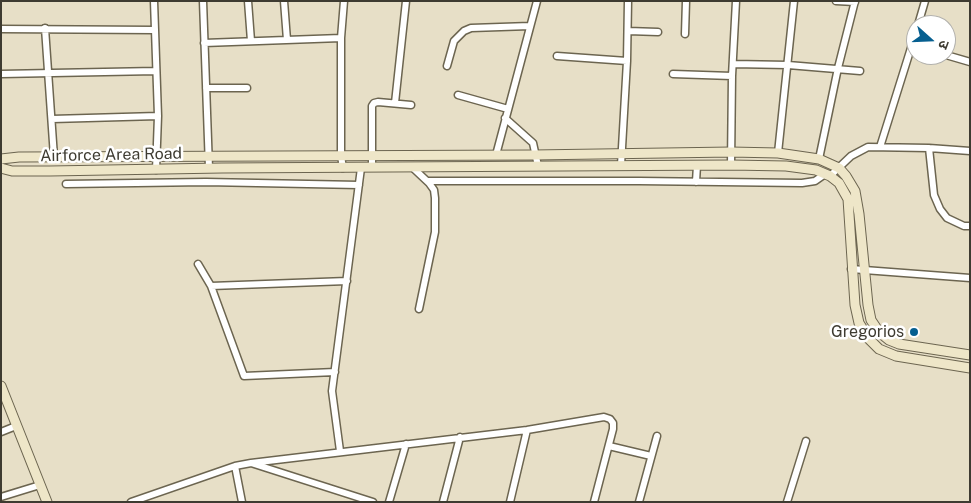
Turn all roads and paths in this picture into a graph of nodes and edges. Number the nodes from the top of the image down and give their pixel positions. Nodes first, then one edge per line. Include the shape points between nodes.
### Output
1 (154, 1) edge
2 (203, 1) edge
3 (248, 1) edge
4 (284, 1) edge
5 (344, 1) edge
6 (406, 1) edge
7 (537, 1) edge
8 (628, 1) edge
9 (686, 1) edge
10 (736, 1) edge
11 (794, 1) edge
12 (836, 1) edge
13 (925, 1) edge
14 (855, 2) edge
15 (921, 15) edge
16 (530, 26) junction
17 (45, 28) junction
18 (1, 29) edge
19 (155, 30) junction
20 (628, 31) junction
21 (658, 32) dead end
22 (685, 34) dead end
23 (341, 38) junction
24 (287, 40) junction
25 (251, 41) junction
26 (204, 43) junction
27 (557, 56) dead end
28 (956, 58) edge
29 (627, 61) junction
30 (970, 62) edge
31 (733, 64) junction
32 (788, 65) junction
33 (907, 65) edge
34 (447, 66) dead end
35 (838, 68) junction
36 (156, 71) junction
37 (860, 71) dead end
38 (1, 74) edge
39 (48, 74) junction
40 (673, 74) dead end
41 (732, 76) junction
42 (206, 88) junction
43 (247, 88) dead end
44 (458, 95) dead end
45 (395, 103) junction
46 (411, 105) dead end
47 (508, 109) junction
48 (158, 116) junction
49 (506, 118) junction
50 (52, 119) junction
51 (880, 147) junction
52 (929, 148) junction
53 (970, 151) edge
54 (731, 152) junction
55 (778, 153) junction
56 (496, 154) junction
57 (537, 154) junction
58 (621, 154) junction
59 (209, 155) junction
60 (372, 155) junction
61 (54, 156) junction
62 (156, 156) junction
63 (341, 156) junction
64 (819, 158) junction
65 (1, 159) edge
66 (621, 165) junction
67 (538, 166) junction
68 (697, 166) junction
69 (730, 166) junction
70 (372, 167) junction
71 (412, 167) junction
72 (1, 168) edge
73 (208, 168) junction
74 (343, 168) junction
75 (361, 168) junction
76 (839, 168) junction
77 (156, 170) junction
78 (828, 175) junction
79 (427, 181) junction
80 (206, 182) junction
81 (696, 182) junction
82 (66, 184) dead end
83 (359, 185) junction
84 (970, 226) edge
85 (198, 264) dead end
86 (851, 269) junction
87 (864, 270) junction
88 (970, 278) edge
89 (348, 282) junction
90 (211, 286) junction
91 (419, 309) dead end
92 (970, 355) edge
93 (970, 368) edge
94 (335, 372) junction
95 (1, 386) edge
96 (16, 426) junction
97 (526, 430) junction
98 (1, 432) edge
99 (657, 436) dead end
100 (460, 438) junction
101 (806, 441) dead end
102 (406, 444) junction
103 (609, 446) junction
104 (340, 451) junction
105 (651, 456) junction
106 (251, 463) junction
107 (235, 466) junction
108 (40, 484) junction
109 (1, 497) edge
110 (47, 502) edge
111 (132, 502) edge
112 (242, 502) edge
113 (373, 502) edge
114 (389, 502) edge
115 (443, 502) edge
116 (510, 502) edge
117 (594, 502) edge
118 (639, 502) edge
119 (787, 502) edge

1 - 19 street
2 - 26 street
3 - 25 street
4 - 24 street
5 - 23 street
6 - 45 street
7 - 16 street
8 - 20 street
9 - 22 street
10 - 31 street
11 - 32 street
12 - 14 street
13 - 15 street
14 - 35 street
16 - 34 street via 471,28 454,41
16 - 47 street
17 - 18 street
17 - 19 street
17 - 39 street
19 - 36 street
20 - 21 street
20 - 29 street
23 - 24 street
23 - 63 street
24 - 25 street
25 - 26 street
26 - 42 street
27 - 29 street
28 - 30 street
29 - 58 street
31 - 32 street
31 - 41 street
32 - 35 street
32 - 55 street
33 - 51 street
35 - 37 street
35 - 64 street
36 - 39 street
36 - 48 street
38 - 39 street
39 - 50 street
40 - 41 street
41 - 54 street
42 - 43 street
42 - 59 street
44 - 47 street
45 - 46 street
45 - 60 street via 378,102 372,106
47 - 49 street
48 - 50 street
48 - 62 street
49 - 56 street
49 - 57 street via 530,138
50 - 61 street
51 - 52 street
51 - 76 street via 858,151
52 - 53 street
52 - 84 street via 934,195 940,209 947,218
54 - 55 street
54 - 58 street
54 - 69 street
55 - 64 street
56 - 57 street
56 - 60 street
57 - 58 street
57 - 67 street
58 - 66 street
59 - 62 street
59 - 63 street
59 - 73 street
60 - 63 street
60 - 70 street
61 - 62 street
61 - 65 street
62 - 77 street
63 - 74 street
64 - 76 street
66 - 67 street, Airforce Area Road
66 - 68 street, Airforce Area Road
67 - 71 street, Airforce Area Road
68 - 69 street, Airforce Area Road
68 - 81 street
69 - 78 street, Airforce Area Road via 786,166
70 - 71 street, Airforce Area Road
70 - 75 street, Airforce Area Road
71 - 79 street
72 - 77 street, Airforce Area Road via 22,171
73 - 74 street, Airforce Area Road
73 - 77 street, Airforce Area Road
73 - 80 street
74 - 75 street, Airforce Area Road
75 - 83 street
76 - 78 street
76 - 87 street via 855,191
78 - 81 street via 802,183
78 - 86 street via 839,183 848,199
79 - 81 street
79 - 91 street via 434,190 435,232
80 - 82 street
80 - 83 street
83 - 89 street
85 - 90 street
86 - 87 street
86 - 93 street via 859,323 879,349 896,356
87 - 88 street
87 - 92 street via 871,320 878,332 899,344
89 - 90 street
89 - 94 street
90 - 94 street via 244,376
94 - 104 street via 332,391
95 - 96 street
96 - 98 street
96 - 108 street
97 - 100 street
97 - 103 street via 604,417 613,423
97 - 116 street
99 - 105 street
100 - 102 street
100 - 115 street
101 - 119 street
102 - 104 street
102 - 114 street
103 - 105 street
103 - 117 street
104 - 106 street
105 - 118 street
106 - 107 street
106 - 113 street
107 - 111 street
107 - 112 street
108 - 109 street
108 - 110 street

